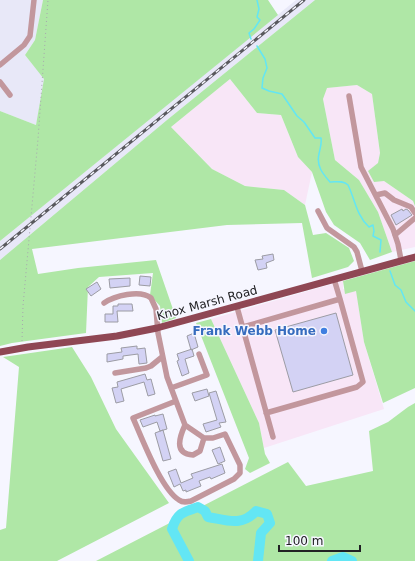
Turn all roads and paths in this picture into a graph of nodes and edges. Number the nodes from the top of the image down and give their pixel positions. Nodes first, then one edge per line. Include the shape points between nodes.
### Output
1 (34, 0) edge
2 (48, 0) edge
3 (0, 65) edge
4 (0, 82) edge
5 (10, 95) dead end
6 (349, 96) dead end
7 (376, 195) junction
8 (318, 211) dead end
9 (415, 213) edge
10 (415, 218) edge
11 (395, 235) junction
12 (415, 257) edge
13 (401, 260) junction
14 (362, 271) junction
15 (334, 279) junction
16 (340, 299) junction
17 (104, 303) dead end
18 (237, 307) junction
19 (242, 327) junction
20 (158, 328) junction
21 (22, 348) junction
22 (0, 352) edge
23 (199, 354) dead end
24 (162, 357) junction
25 (114, 373) dead end
26 (171, 388) junction
27 (176, 401) junction
28 (266, 414) junction
29 (185, 425) junction
30 (273, 437) dead end
31 (204, 438) junction

1 - 3 street via 30,36 24,45
2 - 21 path via 23,306
4 - 5 street
6 - 7 street via 361,167
7 - 9 street via 385,193 394,200 410,206
7 - 11 street
8 - 14 street via 327,228 354,247
10 - 11 street
11 - 13 street
12 - 13 main road, Knox Marsh Road
13 - 14 main road, Knox Marsh Road
14 - 15 main road, Knox Marsh Road
15 - 16 street
15 - 18 main road, Knox Marsh Road
16 - 19 street
16 - 28 street via 363,382 358,387
17 - 20 street via 125,294 148,295 156,309
18 - 19 street
18 - 20 main road, Knox Marsh Road
19 - 28 street
20 - 21 main road, Knox Marsh Road
20 - 24 street
21 - 22 main road, Knox Marsh Road
23 - 26 street via 206,375
24 - 25 street via 146,368
24 - 26 street
26 - 27 street
27 - 29 street
27 - 31 street via 133,418 168,489 184,502 191,501 234,479 240,473 240,466 225,434
28 - 30 street
29 - 31 street
29 - 31 street via 179,443 185,453 196,454 202,447

